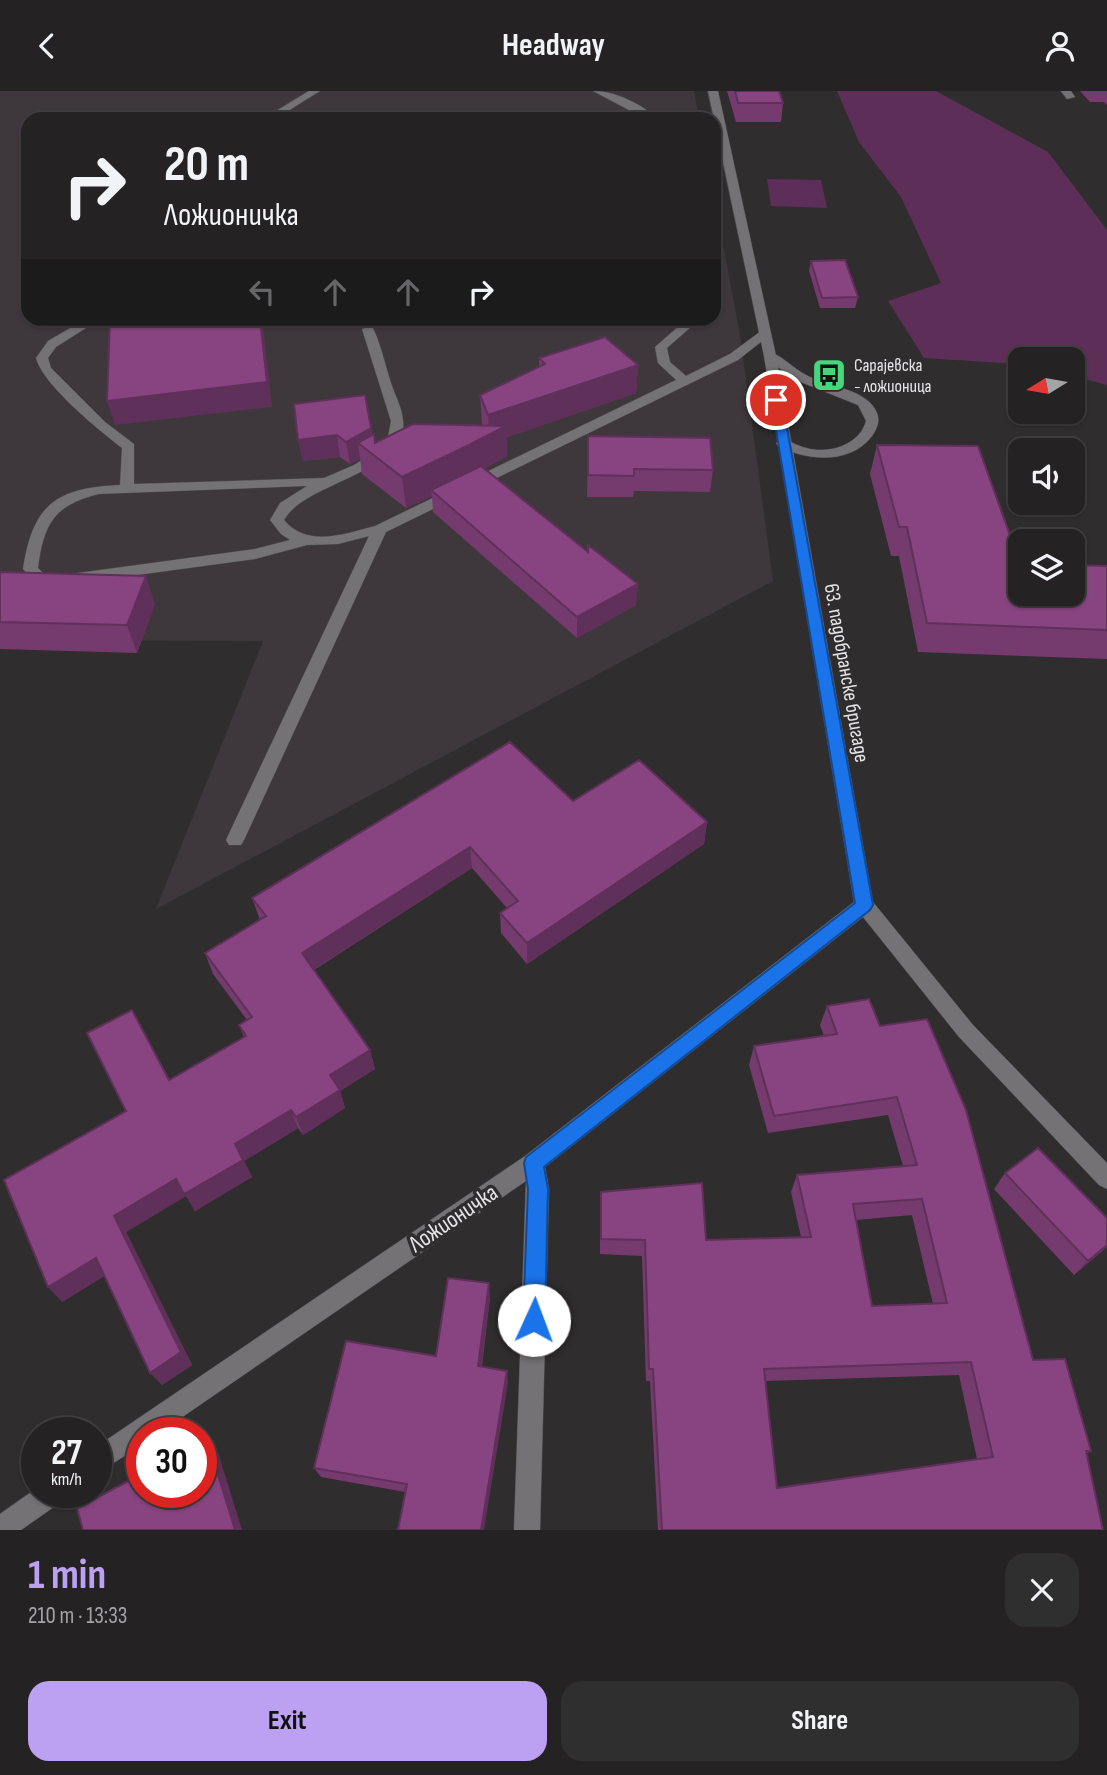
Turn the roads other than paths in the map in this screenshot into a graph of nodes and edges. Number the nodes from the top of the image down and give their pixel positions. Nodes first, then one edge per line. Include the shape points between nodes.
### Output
1 (315, 91) edge
2 (598, 91) edge
3 (713, 91) edge
4 (280, 112) edge
5 (641, 112) edge
6 (717, 112) edge
7 (721, 128) edge
8 (82, 326) edge
9 (686, 326) edge
10 (368, 329) dead end
11 (765, 334) junction
12 (770, 356) junction
13 (683, 380) junction
14 (783, 443) junction
15 (332, 480) junction
16 (127, 489) junction
17 (380, 529) junction
18 (304, 541) junction
19 (235, 840) dead end
20 (864, 905) junction
21 (533, 1163) junction
22 (1107, 1178) edge
23 (112, 1451) edge
24 (33, 1508) edge
25 (11, 1526) edge
26 (527, 1530) edge

1 - 4 street
2 - 5 street
3 - 6 street, 63. падобранске бригаде
7 - 11 street, 63. падобранске бригаде
8 - 16 street via 52,344 42,358 45,369 91,416 130,447
9 - 13 street via 662,347 664,363
10 - 15 street via 397,421 394,438 381,454
11 - 12 street, 63. падобранске бригаде
11 - 13 street via 734,357
12 - 14 street, 63. падобранске бригаде
12 - 14 street via 802,378 863,402 873,417 866,436 840,452 815,454
13 - 17 street
14 - 20 street, 63. падобранске бригаде
15 - 16 street
15 - 18 street via 285,506 277,520 284,532
16 - 18 street via 69,498 51,510 33,548 30,569 39,578 56,581 255,554
17 - 18 street via 336,540
17 - 19 street
20 - 21 street, Ложионичка
20 - 22 street, 63. падобранске бригаде via 966,1031
21 - 23 street, Ложионичка
21 - 26 street via 538,1189
24 - 25 street

